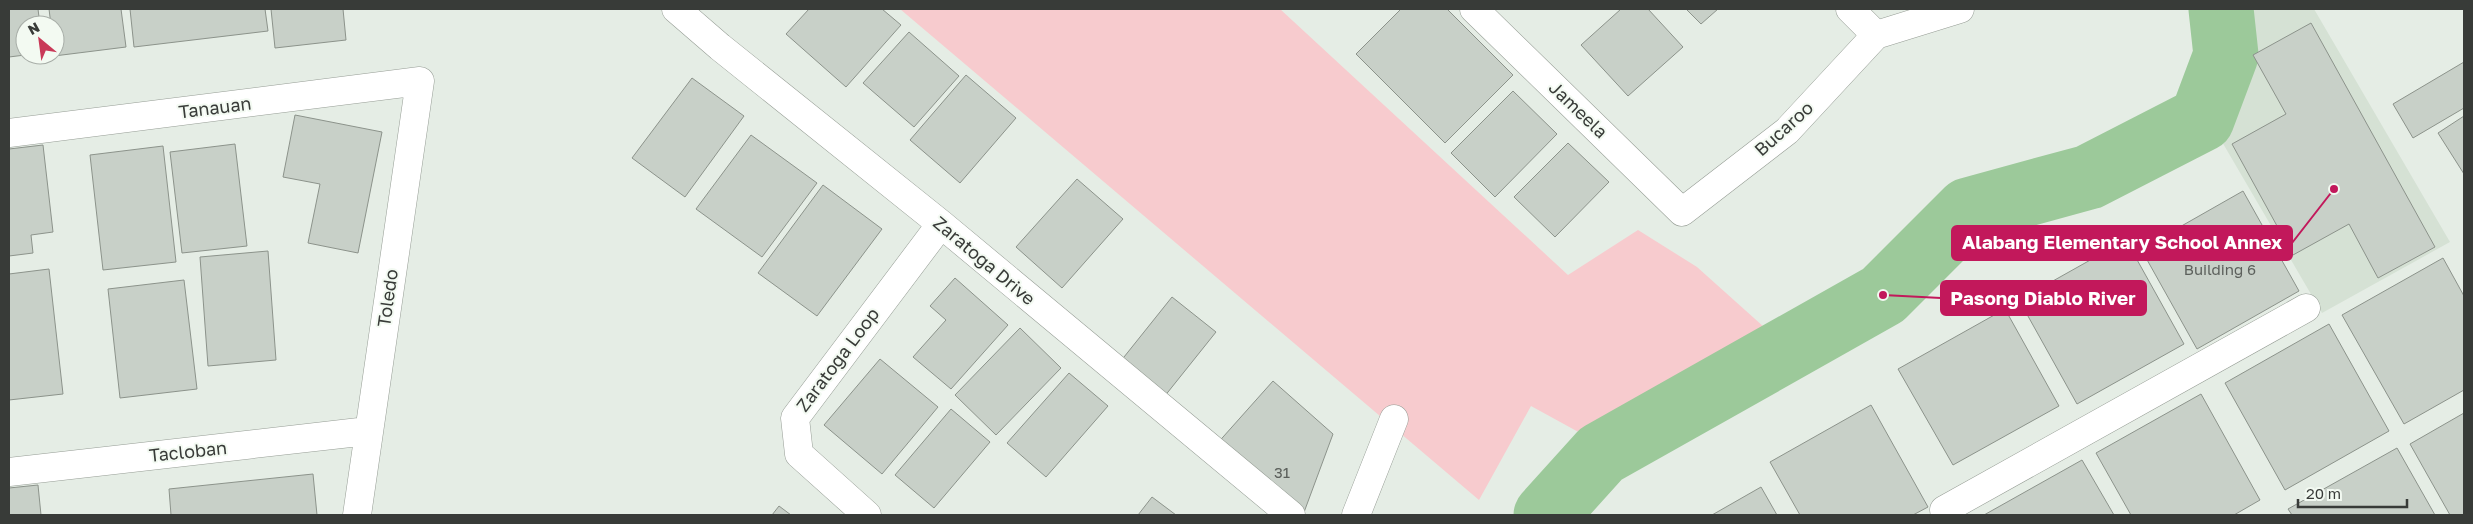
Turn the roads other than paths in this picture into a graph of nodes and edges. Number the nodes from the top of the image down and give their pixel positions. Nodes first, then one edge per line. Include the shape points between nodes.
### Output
1 (676, 9) edge
2 (1474, 9) edge
3 (1850, 9) edge
4 (1960, 9) edge
5 (1876, 36) junction
6 (420, 81) joint
7 (9, 133) edge
8 (1682, 212) joint
9 (940, 224) junction
10 (2306, 308) dead end
11 (1394, 419) dead end
12 (368, 431) junction
13 (9, 472) edge
14 (357, 515) edge
15 (867, 515) edge
16 (1291, 515) edge
17 (1356, 515) edge
18 (1947, 515) edge

1 - 9 street, Zaratoga Drive
2 - 8 street, Jameela
3 - 5 street
4 - 5 street
5 - 8 street, Bucaroo via 1787,131
6 - 7 street, Tanauan
6 - 12 street, Toledo
9 - 15 street, Zaratoga Loop via 795,418 799,454
9 - 16 street, Zaratoga Drive
10 - 18 street via 1944,510
11 - 17 street
12 - 13 street, Tacloban
12 - 14 street, Toledo

